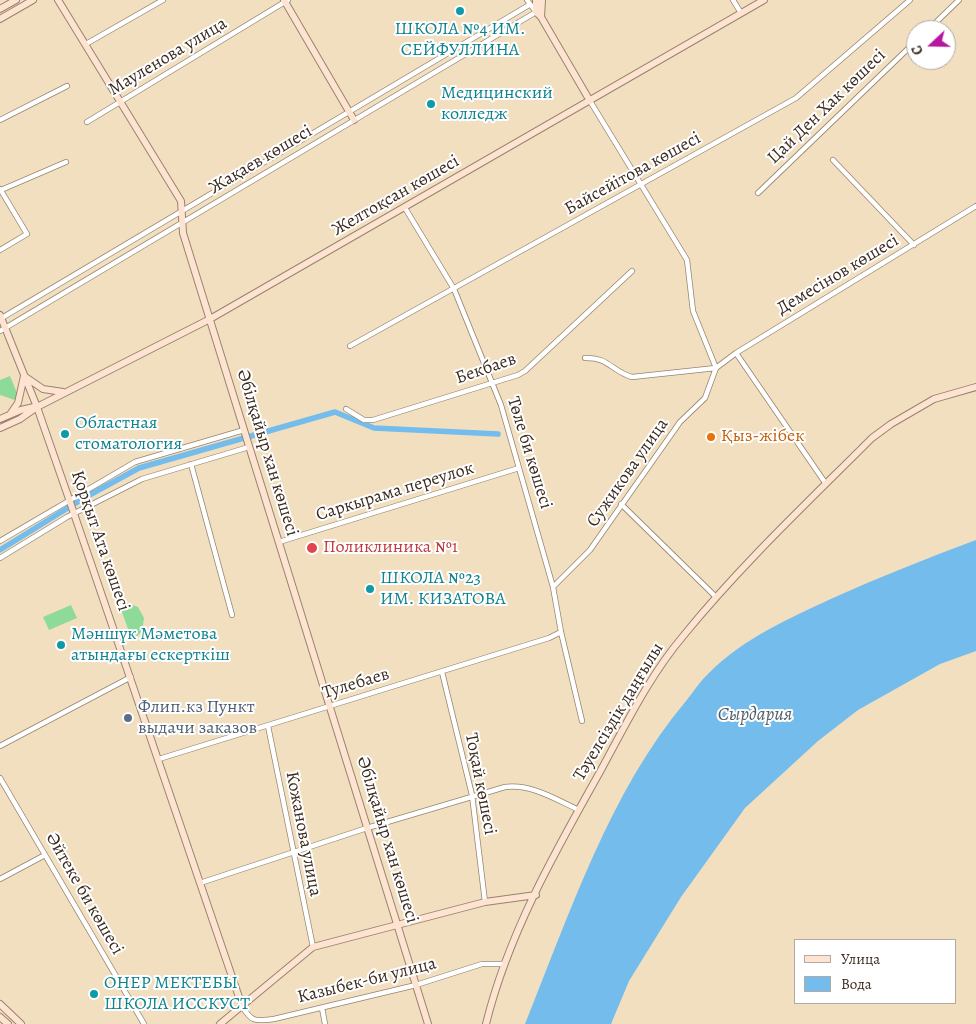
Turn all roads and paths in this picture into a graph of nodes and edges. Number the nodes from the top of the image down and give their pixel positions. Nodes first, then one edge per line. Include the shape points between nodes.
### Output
1 (16, 0) edge
2 (32, 0) edge
3 (58, 0) edge
4 (163, 0) edge
5 (536, 0) edge
6 (542, 0) edge
7 (733, 0) edge
8 (764, 0) edge
9 (910, 0) edge
10 (959, 0) edge
11 (286, 1) edge
12 (528, 2) edge
13 (0, 9) edge
14 (536, 12) junction
15 (741, 13) junction
16 (541, 17) junction
17 (0, 19) edge
18 (938, 20) edge
19 (86, 44) junction
20 (906, 51) edge
21 (67, 86) dead end
22 (590, 101) junction
23 (122, 102) junction
24 (350, 111) junction
25 (0, 120) edge
26 (354, 120) junction
27 (87, 122) dead end
28 (833, 160) dead end
29 (66, 162) dead end
30 (641, 185) junction
31 (0, 190) edge
32 (758, 194) dead end
33 (976, 206) edge
34 (405, 208) junction
35 (182, 211) junction
36 (182, 223) junction
37 (914, 245) junction
38 (0, 250) edge
39 (632, 271) dead end
40 (454, 289) junction
41 (0, 317) edge
42 (210, 319) junction
43 (3, 329) edge
44 (350, 346) dead end
45 (736, 353) junction
46 (585, 358) dead end
47 (716, 368) junction
48 (24, 376) junction
49 (492, 383) junction
50 (976, 387) edge
51 (65, 392) junction
52 (37, 406) junction
53 (346, 410) dead end
54 (11, 414) junction
55 (0, 418) edge
56 (0, 428) edge
57 (244, 430) junction
58 (249, 447) junction
59 (191, 464) junction
60 (519, 468) junction
61 (826, 484) junction
62 (69, 499) junction
63 (621, 504) junction
64 (74, 514) junction
65 (0, 540) edge
66 (279, 542) junction
67 (0, 558) edge
68 (553, 587) junction
69 (716, 596) junction
70 (232, 616) dead end
71 (561, 632) junction
72 (442, 672) junction
73 (131, 677) junction
74 (330, 707) junction
75 (582, 721) dead end
76 (268, 726) junction
77 (0, 746) edge
78 (159, 759) junction
79 (0, 778) edge
80 (472, 795) junction
81 (579, 810) junction
82 (367, 828) junction
83 (292, 852) junction
84 (45, 855) junction
85 (0, 879) edge
86 (200, 883) junction
87 (536, 895) junction
88 (485, 902) junction
89 (397, 924) junction
90 (313, 947) junction
91 (504, 964) junction
92 (416, 985) junction
93 (0, 1004) edge
94 (242, 1006) junction
95 (322, 1008) junction
96 (0, 1017) edge
97 (281, 1018) junction
98 (274, 1019) junction
99 (8, 1024) edge
100 (21, 1024) edge
101 (144, 1024) edge
102 (220, 1024) edge
103 (261, 1024) edge
104 (282, 1024) edge
105 (325, 1024) edge
106 (428, 1024) edge
107 (486, 1024) edge

1 - 13 street
2 - 17 street
3 - 19 street, Әбілқайыр хан көшесі
4 - 19 street
5 - 14 street
6 - 16 street
7 - 15 street
8 - 15 street, Желтоқсан көшесі
9 - 30 street, Байсейітова көшесі via 796,98
10 - 18 street
11 - 23 street, Мауленова улица
11 - 24 street
12 - 14 street
12 - 24 street, Жақаев көшесі
14 - 16 street
14 - 26 street, Жақаев көшесі
15 - 22 street, Желтоқсан көшесі
16 - 22 street
19 - 23 street, Әбілқайыр хан көшесі
20 - 32 street, Цай Ден Хак көшесі
21 - 25 street
22 - 30 street
22 - 34 street, Желтоқсан көшесі
23 - 27 street, Мауленова улица
23 - 35 street, Әбілқайыр хан көшесі via 181,201
24 - 26 street
24 - 35 street, Жақаев көшесі
26 - 36 street, Жақаев көшесі
28 - 37 street
29 - 31 street
30 - 40 street, Байсейітова көшесі
30 - 47 street via 689,265 693,311
31 - 38 street via 27,234
33 - 37 street, Демесінов көшесі
34 - 40 street, Төле би көшесі
34 - 42 street, Желтоқсан көшесі
35 - 36 street, Әбілқайыр хан көшесі
35 - 41 street, Жақаев көшесі
36 - 42 street, Әбілқайыр хан көшесі
36 - 43 street, Жақаев көшесі
37 - 45 street, Демесінов көшесі
39 - 49 street, Бекбаев via 525,371
40 - 44 street, Байсейітова көшесі
40 - 49 street, Төле би көшесі
41 - 43 street, Қорқыт Ата көшесі
42 - 51 street, Желтоқсан көшесі
42 - 57 street, Әбілқайыр хан көшесі
43 - 48 street, Қорқыт Ата көшесі
45 - 47 street, Демесінов көшесі
45 - 61 street
46 - 47 street via 599,357 632,377
47 - 63 street, Сужикова улица via 705,398 680,422
48 - 51 street via 43,389
48 - 52 street, Қорқыт Ата көшесі
48 - 54 street via 18,402
49 - 53 street, Бекбаев via 372,420 364,420
49 - 60 street, Төле би көшесі
50 - 61 street, Тәуелсіздік даңғылы via 934,399 891,424 872,438
51 - 52 street, Желтоқсан көшесі
52 - 54 street, Желтоқсан көшесі
52 - 56 street, Желтоқсан көшесі
52 - 62 street, Қорқыт Ата көшесі
54 - 55 street, Желтоқсан көшесі
57 - 58 street, Әбілқайыр хан көшесі
57 - 62 street via 135,462
58 - 59 street
58 - 66 street, Әбілқайыр хан көшесі
59 - 64 street via 142,479
59 - 70 street
60 - 66 street, Саркырама переулок
60 - 68 street, Төле би көшесі
61 - 69 street, Тәуелсіздік даңғылы
62 - 64 street, Қорқыт Ата көшесі
62 - 65 street
63 - 68 street, Сужикова улица via 590,550
63 - 69 street
64 - 67 street
64 - 73 street, Қорқыт Ата көшесі
66 - 74 street, Әбілқайыр хан көшесі
68 - 71 street, Төле би көшесі
69 - 81 street, Тәуелсіздік даңғылы via 682,636 639,701
71 - 72 street, Тулебаев
71 - 75 street, Төле би көшесі
72 - 74 street, Тулебаев
72 - 80 street, Тоқай көшесі
73 - 77 street
73 - 78 street, Қорқыт Ата көшесі
74 - 76 street, Тулебаев
74 - 82 street, Әбілқайыр хан көшесі
76 - 78 street, Тулебаев
76 - 83 street, Кожанова улица
78 - 86 street, Қорқыт Ата көшесі
79 - 84 street, Әйтеке би көшесі
80 - 81 street via 519,786
80 - 82 street
80 - 88 street, Тоқай көшесі
81 - 87 street, Тәуелсіздік даңғылы
82 - 83 street
82 - 89 street, Әбілқайыр хан көшесі
83 - 86 street
83 - 90 street, Кожанова улица
84 - 85 street
84 - 101 street, Әйтеке би көшесі
86 - 94 street, Қорқыт Ата көшесі
87 - 88 street
87 - 91 street, Тәуелсіздік даңғылы
88 - 89 street
89 - 90 street
89 - 92 street, Әбілқайыр хан көшесі
90 - 94 street
91 - 92 street, Казыбек-би улица via 482,964
91 - 107 street, Тәуелсіздік даңғылы
92 - 95 street, Казыбек-би улица
92 - 106 street, Әбілқайыр хан көшесі
93 - 100 street
94 - 98 street, Казыбек-би улица via 253,1020
94 - 102 street
95 - 97 street, Казыбек-би улица
95 - 105 street
96 - 99 street
97 - 98 street, Казыбек-би улица
97 - 104 street
98 - 103 street

